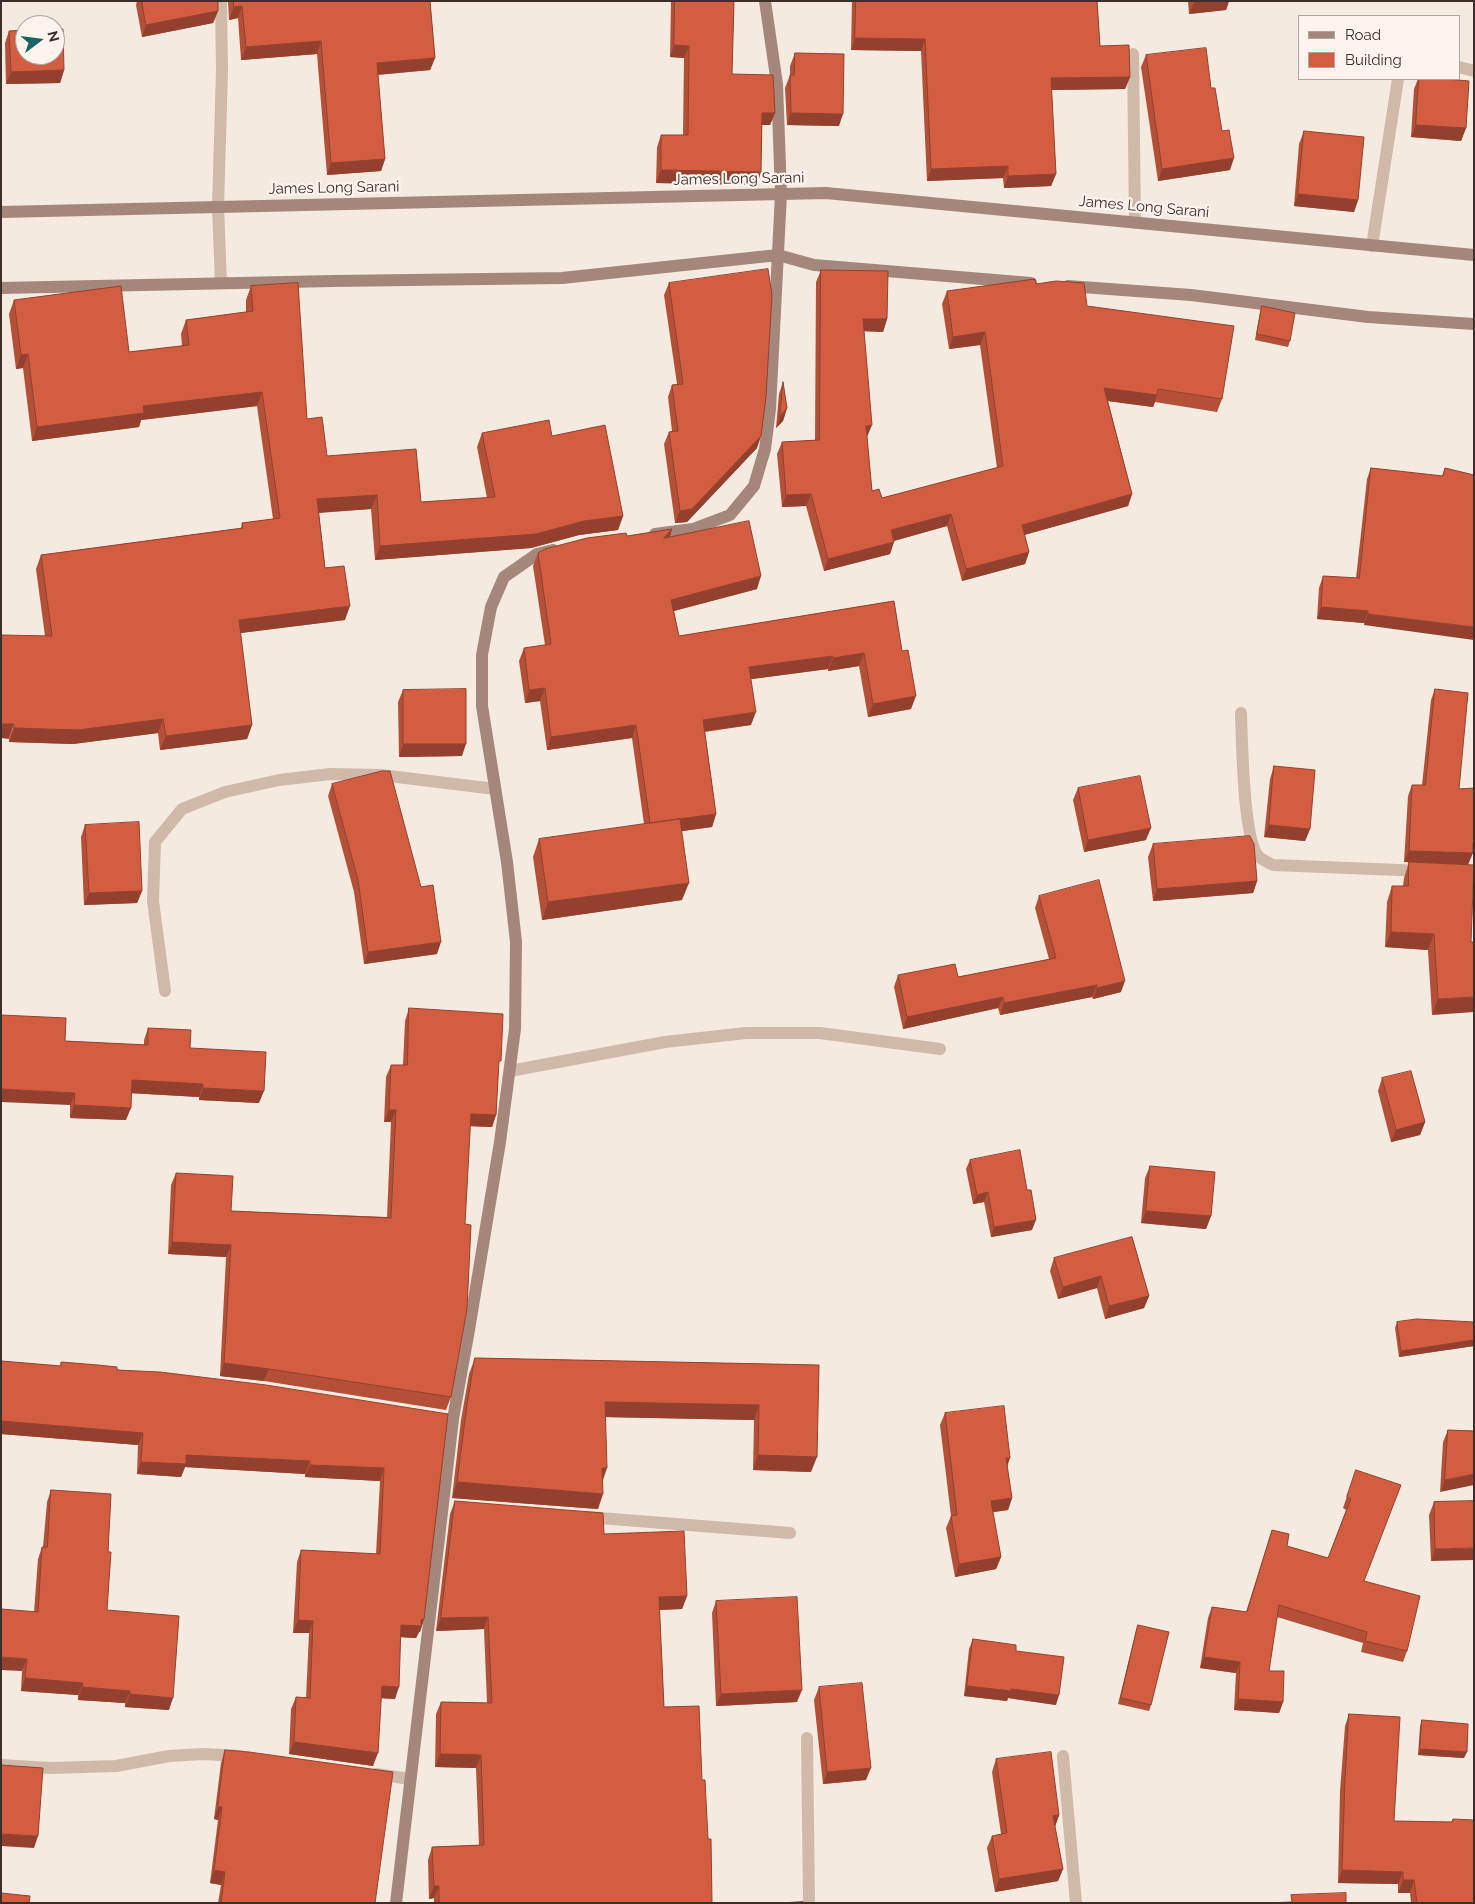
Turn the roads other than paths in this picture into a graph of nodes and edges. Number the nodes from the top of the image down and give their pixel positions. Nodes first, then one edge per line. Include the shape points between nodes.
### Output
1 (221, 1) edge
2 (765, 1) edge
3 (1133, 54) dead end
4 (1460, 67) edge
5 (1474, 71) edge
6 (1398, 80) edge
7 (781, 194) junction
8 (218, 207) junction
9 (1, 212) edge
10 (1135, 223) junction
11 (1372, 246) junction
12 (778, 255) junction
13 (1474, 255) edge
14 (220, 283) junction
15 (1, 288) edge
16 (1474, 324) edge
17 (646, 535) edge
18 (563, 548) edge
19 (1241, 713) dead end
20 (494, 789) junction
21 (1436, 872) edge
22 (165, 991) dead end
23 (940, 1049) dead end
24 (510, 1071) junction
25 (572, 1516) edge
26 (790, 1533) dead end
27 (807, 1738) dead end
28 (1063, 1756) dead end
29 (255, 1757) edge
30 (1, 1766) edge
31 (361, 1772) edge
32 (410, 1779) junction
33 (396, 1903) edge
34 (808, 1903) edge
35 (1076, 1903) edge

1 - 8 street
2 - 7 main road via 777,84
3 - 10 street
4 - 5 street
6 - 11 street
7 - 8 main road, James Long Sarani
7 - 10 main road, James Long Sarani via 826,193
7 - 12 main road
8 - 9 main road, James Long Sarani
8 - 14 street
10 - 11 main road, James Long Sarani
11 - 13 main road, James Long Sarani
12 - 14 main road via 562,278
12 - 16 main road via 814,265 1191,295 1368,316
12 - 17 main road via 770,409 765,449 754,486 730,515 693,529
14 - 15 main road
18 - 20 main road via 537,554 504,577 491,608 482,655 482,706
19 - 21 street via 1248,822 1259,857 1273,865
20 - 22 street via 380,775 330,774 279,780 225,792 182,809 155,842 153,901
20 - 24 main road via 516,942 515,1029
23 - 24 street via 820,1033 746,1033 665,1042
24 - 32 main road via 469,1330 448,1419 448,1506
25 - 26 street
27 - 34 street
28 - 35 street
29 - 30 street via 203,1754 169,1756 116,1766
31 - 32 street
32 - 33 main road

